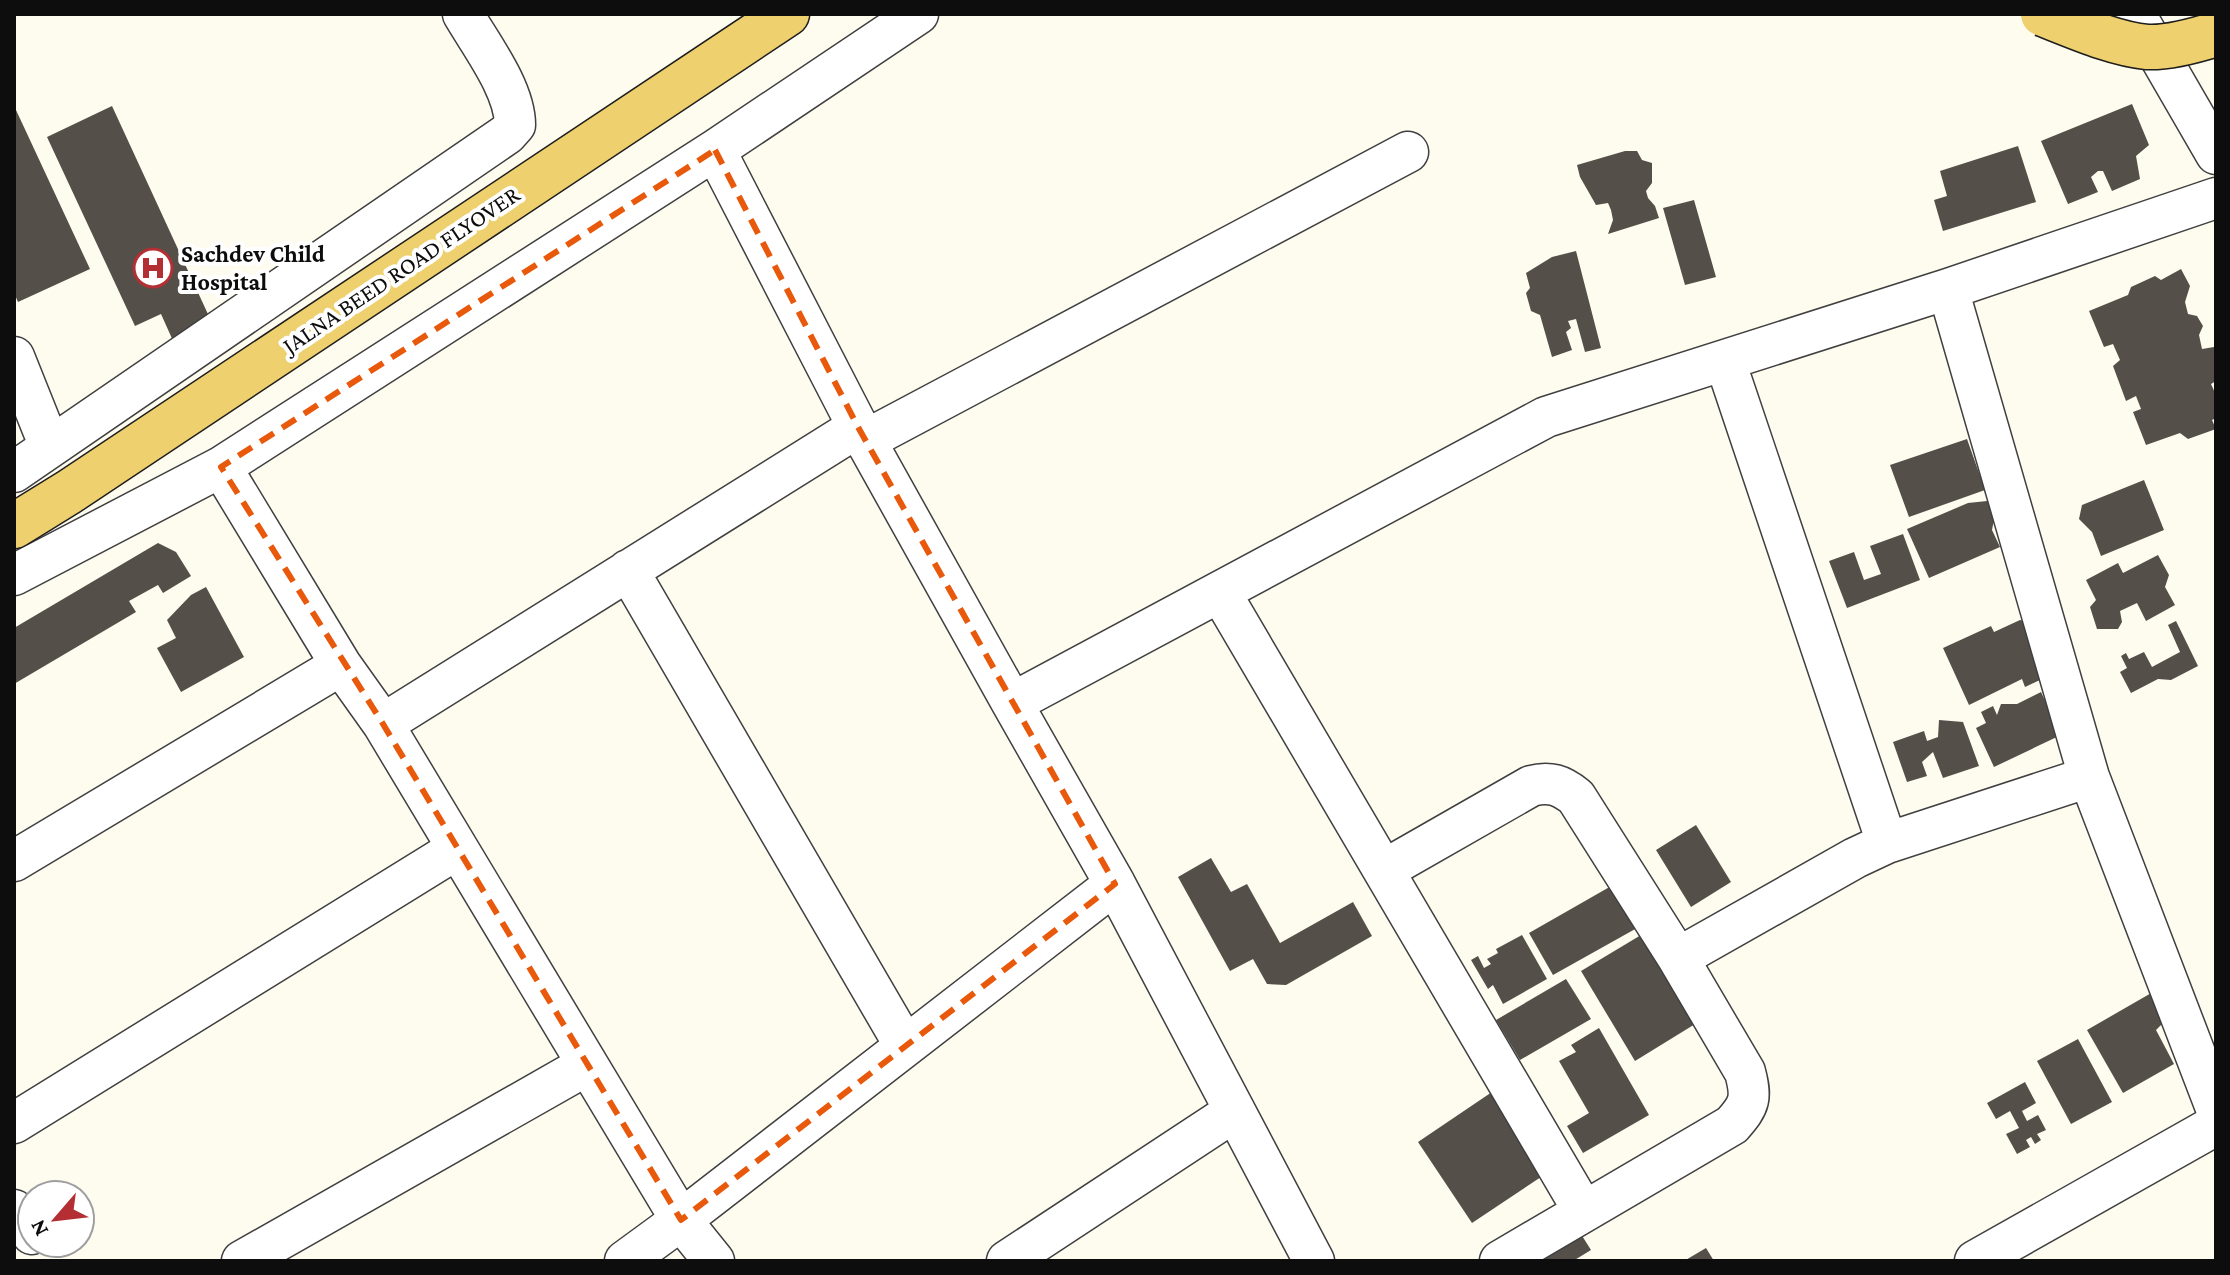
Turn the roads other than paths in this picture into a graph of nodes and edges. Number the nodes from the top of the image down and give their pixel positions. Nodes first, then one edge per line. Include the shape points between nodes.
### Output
1 (463, 14) edge
2 (787, 14) edge
3 (918, 14) edge
4 (2043, 14) edge
5 (2135, 14) edge
6 (2216, 34) edge
7 (715, 150) junction
8 (1408, 152) dead end
9 (2216, 154) edge
10 (2216, 198) edge
11 (1948, 289) junction
12 (14, 357) edge
13 (1725, 361) junction
14 (862, 434) junction
15 (50, 447) junction
16 (221, 467) junction
17 (14, 472) edge
18 (14, 526) edge
19 (628, 570) junction
20 (14, 575) edge
21 (1220, 592) junction
22 (341, 665) junction
23 (1012, 703) junction
24 (383, 724) junction
25 (2089, 777) junction
26 (1887, 843) junction
27 (457, 849) junction
28 (14, 861) edge
29 (1384, 870) junction
30 (1115, 884) junction
31 (1678, 958) junction
32 (905, 1046) junction
33 (587, 1065) junction
34 (2216, 1108) edge
35 (1235, 1111) junction
36 (14, 1123) edge
37 (2216, 1125) edge
38 (1583, 1210) junction
39 (681, 1220) junction
40 (1010, 1260) edge
41 (242, 1261) edge
42 (625, 1261) edge
43 (714, 1261) edge
44 (1314, 1261) edge
45 (1500, 1261) edge
46 (1975, 1261) edge

1 - 15 street via 509,93 515,125 507,134
2 - 18 main road, JALNA BEED ROAD FLYOVER
3 - 7 street
4 - 6 main road, bridge via 2093,34 2148,47
5 - 9 street
7 - 14 street
7 - 16 street
8 - 14 street
10 - 11 street
11 - 13 street
11 - 25 street
12 - 15 street
13 - 21 street via 1546,417
13 - 26 street
14 - 19 street
14 - 23 street
15 - 17 street
16 - 20 street
16 - 22 street
19 - 24 street
19 - 32 street
21 - 23 street
21 - 29 street
22 - 24 street
22 - 28 street
23 - 30 street
24 - 27 street
25 - 26 street
25 - 34 street
26 - 31 street
27 - 33 street
27 - 36 street
29 - 31 street via 1531,786 1546,782 1564,787 1576,797
29 - 38 street
30 - 32 street
30 - 35 street
31 - 38 street via 1745,1072 1748,1105 1732,1125
32 - 39 street
33 - 39 street
33 - 41 street
35 - 40 street
35 - 44 street
37 - 46 street
38 - 45 street
39 - 42 street
39 - 43 street

